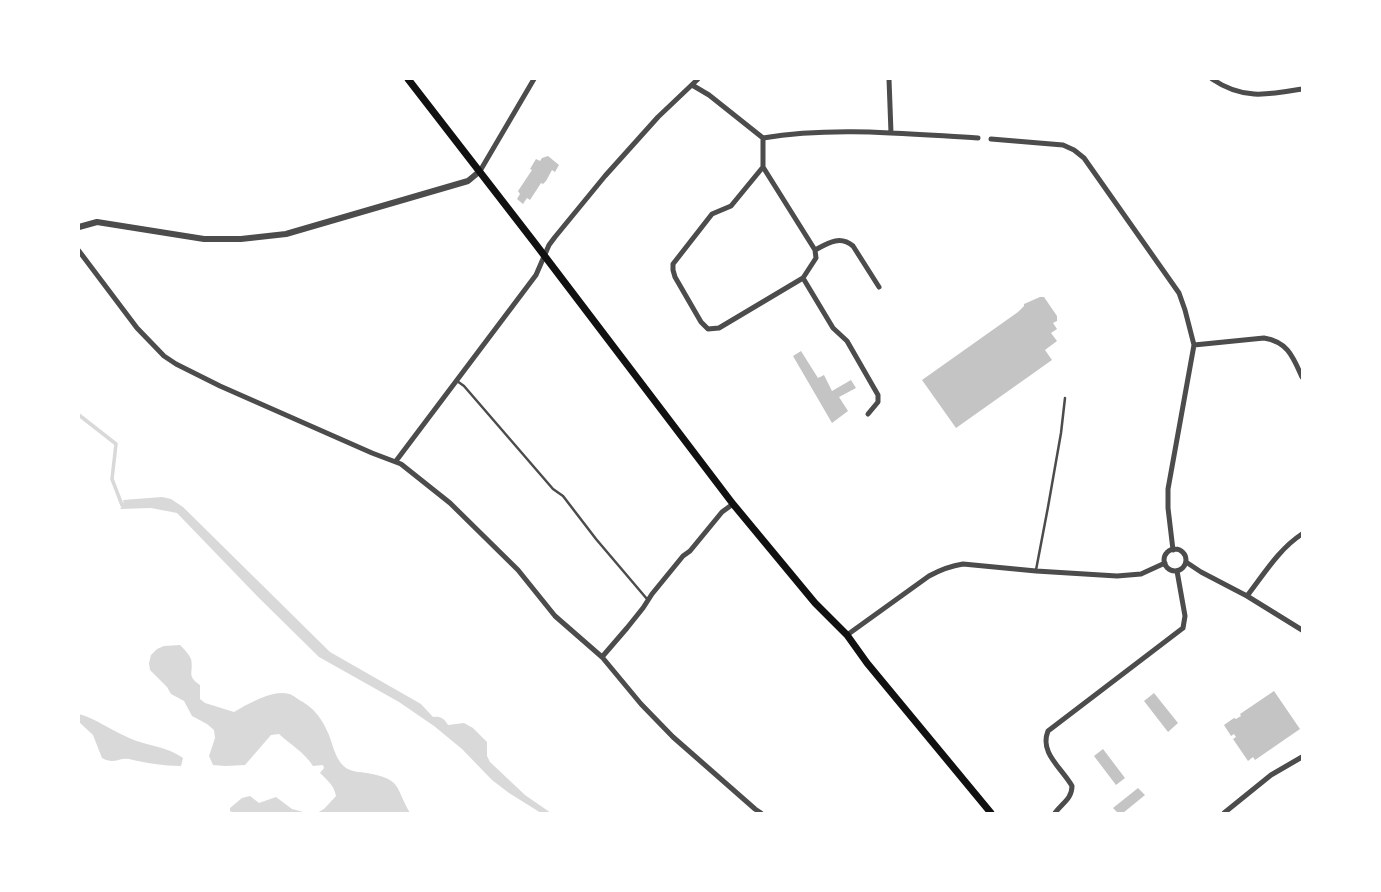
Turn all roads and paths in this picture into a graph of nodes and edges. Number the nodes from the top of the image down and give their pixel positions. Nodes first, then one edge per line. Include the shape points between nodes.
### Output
1 (408, 79) edge
2 (534, 79) edge
3 (698, 79) edge
4 (889, 79) edge
5 (1212, 79) edge
6 (692, 85) junction
7 (1302, 89) edge
8 (891, 133) junction
9 (763, 138) junction
10 (978, 138) dead end
11 (991, 139) dead end
12 (763, 167) junction
13 (480, 171) junction
14 (79, 227) edge
15 (816, 250) junction
16 (79, 251) edge
17 (545, 257) junction
18 (803, 278) junction
19 (879, 287) dead end
20 (1194, 345) junction
21 (1302, 377) edge
22 (457, 380) junction
23 (1065, 398) dead end
24 (868, 414) dead end
25 (396, 461) junction
26 (733, 504) junction
27 (1302, 534) edge
28 (1173, 550) junction
29 (1185, 562) junction
30 (1165, 563) junction
31 (1036, 571) junction
32 (1177, 571) junction
33 (1248, 596) junction
34 (648, 600) junction
35 (1302, 630) edge
36 (848, 635) junction
37 (602, 657) junction
38 (1302, 757) edge
39 (761, 813) edge
40 (991, 813) edge
41 (1055, 813) edge
42 (1224, 813) edge

1 - 13 main road
2 - 13 street
3 - 6 street
4 - 8 street
5 - 7 street via 1248,95
6 - 9 street
6 - 17 street via 606,176 551,242
8 - 9 street via 823,132
8 - 10 street
9 - 12 street
11 - 20 street via 1063,145 1084,158 1179,293
12 - 15 street
12 - 18 street via 731,206 712,214 673,264 675,276 708,329 719,328
13 - 14 street via 468,181 286,234 204,239 97,222
13 - 17 main road
15 - 18 street
15 - 19 street via 829,242 849,242
16 - 25 street via 137,328 176,364
17 - 22 street via 537,275
17 - 26 main road
18 - 24 street via 878,395
20 - 21 street via 1264,338 1277,341 1291,353
20 - 28 street via 1168,489
22 - 25 street
22 - 34 lane via 563,496
23 - 31 lane
25 - 37 street via 450,503 518,570 555,616
26 - 34 street
26 - 36 main road via 815,603
27 - 33 street via 1272,562
28 - 29 street via 1182,552
28 - 30 street
29 - 32 street
29 - 33 street
30 - 31 street via 1127,576
30 - 32 street
31 - 36 street via 963,564 940,570
32 - 41 street via 1184,628 1048,731 1046,750 1072,786 1070,798
33 - 35 street
34 - 37 street
36 - 40 main road
37 - 39 street via 673,737
38 - 42 street

